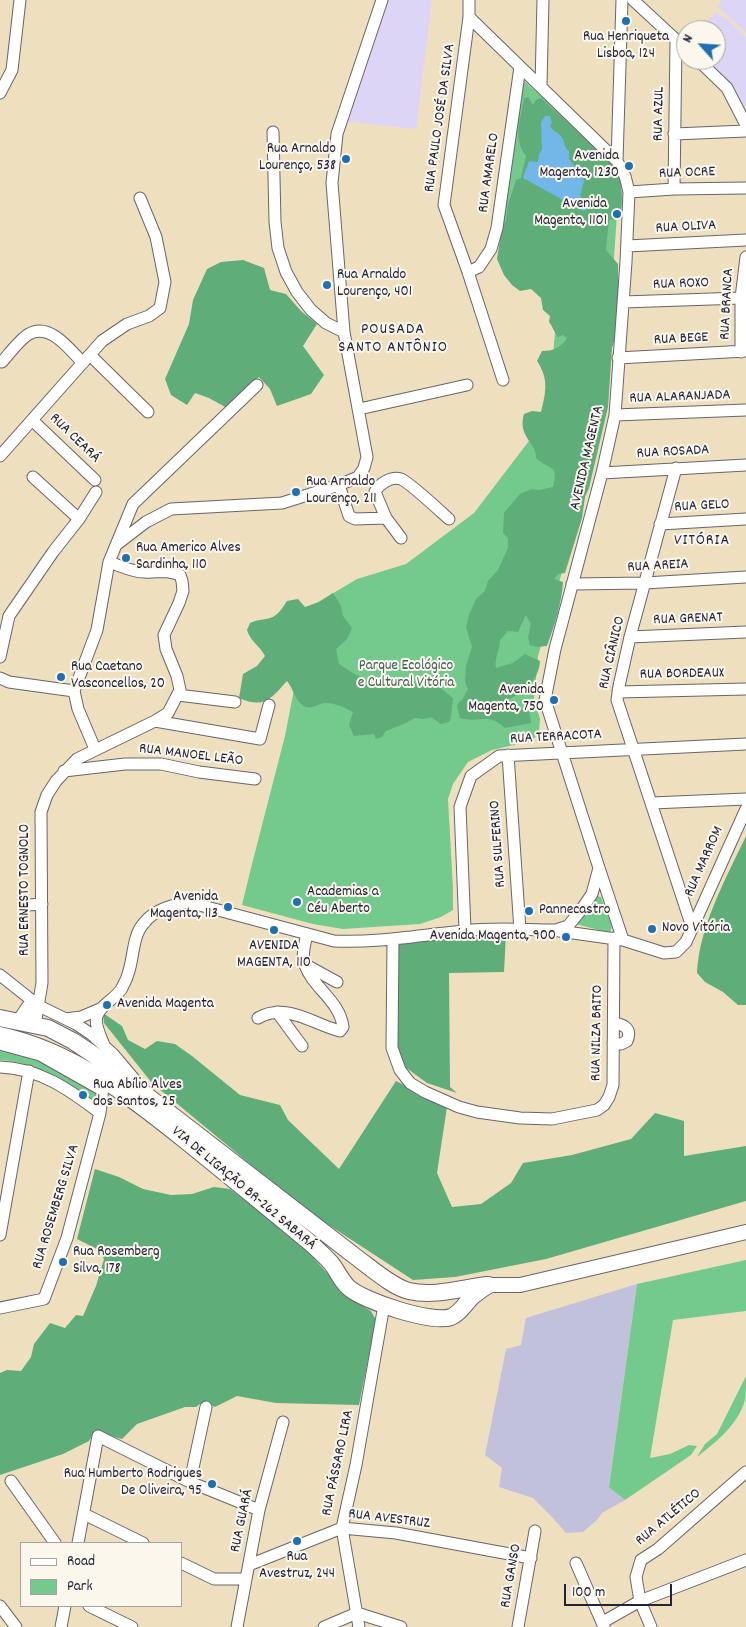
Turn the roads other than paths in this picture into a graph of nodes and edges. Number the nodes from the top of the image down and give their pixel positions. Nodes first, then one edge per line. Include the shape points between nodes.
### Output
1 (20, 0) edge
2 (382, 0) edge
3 (469, 0) edge
4 (543, 0) edge
5 (622, 0) edge
6 (633, 0) edge
7 (469, 17) junction
8 (676, 41) joint
9 (520, 67) junction
10 (708, 70) edge
11 (541, 86) junction
12 (0, 93) edge
13 (746, 125) edge
14 (746, 131) edge
15 (273, 132) dead end
16 (674, 134) junction
17 (617, 161) junction
18 (746, 188) edge
19 (674, 189) junction
20 (629, 192) junction
21 (140, 198) dead end
22 (746, 240) edge
23 (627, 246) junction
24 (746, 257) edge
25 (468, 272) junction
26 (740, 298) junction
27 (623, 302) junction
28 (344, 332) junction
29 (744, 352) edge
30 (618, 358) junction
31 (86, 359) junction
32 (2, 362) dead end
33 (503, 380) dead end
34 (257, 385) dead end
35 (467, 385) dead end
36 (359, 408) junction
37 (746, 410) edge
38 (148, 412) dead end
39 (615, 415) junction
40 (32, 420) junction
41 (0, 456) edge
42 (746, 465) edge
43 (676, 468) junction
44 (602, 473) junction
45 (33, 477) dead end
46 (339, 485) junction
47 (386, 518) junction
48 (449, 519) dead end
49 (746, 519) edge
50 (79, 520) junction
51 (660, 524) junction
52 (401, 538) dead end
53 (116, 545) junction
54 (109, 562) junction
55 (746, 577) edge
56 (645, 583) junction
57 (572, 584) junction
58 (746, 632) edge
59 (630, 637) junction
60 (0, 657) edge
61 (0, 678) edge
62 (746, 689) edge
63 (74, 691) junction
64 (618, 692) junction
65 (178, 694) junction
66 (234, 702) dead end
67 (269, 705) dead end
68 (155, 721) junction
69 (746, 744) edge
70 (633, 748) junction
71 (96, 750) junction
72 (562, 753) junction
73 (508, 755) junction
74 (64, 771) junction
75 (255, 778) dead end
76 (746, 799) edge
77 (652, 803) junction
78 (746, 809) edge
79 (599, 868) junction
80 (593, 889) junction
81 (606, 890) junction
82 (42, 904) junction
83 (28, 905) dead end
84 (692, 927) junction
85 (465, 930) junction
86 (520, 930) junction
87 (556, 930) junction
88 (307, 934) junction
89 (393, 939) junction
90 (619, 939) junction
91 (304, 964) junction
92 (0, 975) edge
93 (337, 982) dead end
94 (31, 1002) junction
95 (100, 1009) junction
96 (277, 1012) junction
97 (0, 1018) edge
98 (258, 1018) dead end
99 (65, 1019) junction
100 (28, 1023) junction
101 (614, 1023) junction
102 (0, 1035) edge
103 (0, 1044) edge
104 (613, 1044) junction
105 (104, 1045) junction
106 (302, 1046) dead end
107 (0, 1067) edge
108 (29, 1071) junction
109 (100, 1081) junction
110 (146, 1093) junction
111 (459, 1107) junction
112 (100, 1113) junction
113 (466, 1118) dead end
114 (746, 1232) edge
115 (0, 1235) edge
116 (488, 1285) junction
117 (429, 1293) junction
118 (384, 1305) junction
119 (0, 1308) edge
120 (428, 1317) junction
121 (206, 1407) dead end
122 (283, 1422) dead end
123 (746, 1472) edge
124 (11, 1481) dead end
125 (190, 1482) junction
126 (259, 1510) junction
127 (84, 1514) junction
128 (342, 1528) junction
129 (535, 1531) dead end
130 (54, 1542) edge
131 (78, 1542) edge
132 (141, 1542) edge
133 (531, 1558) junction
134 (746, 1560) edge
135 (182, 1563) edge
136 (576, 1563) dead end
137 (249, 1565) junction
138 (246, 1580) junction
139 (640, 1601) junction
140 (0, 1606) edge
141 (65, 1607) edge
142 (91, 1607) edge
143 (357, 1613) junction
144 (603, 1624) edge
145 (16, 1627) edge
146 (60, 1627) edge
147 (132, 1627) edge
148 (237, 1627) edge
149 (324, 1627) edge
150 (359, 1627) edge
151 (401, 1627) edge
152 (518, 1627) edge
153 (650, 1627) edge

1 - 12 street via 12,70
2 - 28 street via 337,134 332,183
3 - 7 street, RUA PAULO JOSÉ DA SILVA
4 - 11 street
5 - 17 street
6 - 8 street
7 - 9 street, AVENIDA MAGENTA
7 - 25 street, RUA PAULO JOSÉ DA SILVA via 444,205
8 - 16 street, RUA AZUL
9 - 11 street, AVENIDA MAGENTA
9 - 25 street, RUA AMARELO via 497,228 491,249 479,267
10 - 13 street via 727,88
11 - 17 street, AVENIDA MAGENTA
14 - 16 street
15 - 28 street via 275,222 278,248 286,272 311,310
16 - 19 street, RUA AZUL
17 - 20 street, AVENIDA MAGENTA
18 - 19 street, RUA OCRE
19 - 20 street, RUA OCRE
20 - 23 street, AVENIDA MAGENTA
21 - 31 street via 156,237 165,282 160,308 102,341
22 - 23 street, RUA OLIVA
23 - 27 street, AVENIDA MAGENTA
24 - 26 street, RUA BRANCA
25 - 33 street, RUA PAULO JOSÉ DA SILVA
26 - 27 street, RUA ROXO
26 - 29 street, RUA BRANCA
27 - 30 street, AVENIDA MAGENTA
28 - 36 street
29 - 30 street, RUA BEGE
30 - 39 street, AVENIDA MAGENTA
31 - 32 street via 51,333 39,331 29,334
31 - 38 street
31 - 40 street
34 - 53 street via 133,504
35 - 36 street
36 - 46 street via 367,457 358,477
37 - 39 street, RUA ALARANJADA
39 - 44 street, AVENIDA MAGENTA
40 - 41 street
40 - 50 street, RUA CEARÁ via 96,486
42 - 43 street, RUA ROSADA
43 - 44 street, RUA ROSADA
43 - 51 street, RUA CIÂNICO
44 - 57 street, AVENIDA MAGENTA
45 - 50 street
46 - 47 street via 349,516 354,519
46 - 53 street via 282,503 171,509 146,522
47 - 48 street via 375,492 377,487 391,479 398,479
47 - 52 street
49 - 51 street, RUA GELO
50 - 60 street via 52,552 9,616
51 - 56 street, RUA CIÂNICO
53 - 54 street
54 - 63 street via 97,630
54 - 65 street via 133,571 170,571 180,575 181,597 164,635 177,676
55 - 56 street, RUA AREIA
56 - 57 street, RUA AREIA
56 - 59 street, RUA CIÂNICO
57 - 72 street, AVENIDA MAGENTA via 545,700
58 - 59 street, RUA GRENAT
59 - 64 street, RUA CIÂNICO
61 - 63 street
62 - 64 street, RUA BORDEAUX
63 - 71 street via 78,709
64 - 70 street, RUA CIÂNICO via 617,700
65 - 66 street
65 - 68 street, RUA ERNESTO TOGNOLO via 168,713
67 - 68 street via 260,739
68 - 71 street, RUA ERNESTO TOGNOLO
69 - 70 street, RUA TERRACOTA
70 - 72 street, RUA TERRACOTA
70 - 77 street, RUA CIÂNICO
71 - 74 street, RUA ERNESTO TOGNOLO via 77,759
72 - 73 street, RUA TERRACOTA
72 - 79 street, AVENIDA MAGENTA
73 - 85 street, RUA TERRACOTA via 499,756 471,776 460,807
73 - 86 street, RUA SULFERINO
74 - 75 street, RUA MANOEL LEÃO via 125,764 161,764
74 - 82 street, RUA ERNESTO TOGNOLO via 47,795 41,812
76 - 77 street
77 - 84 street, RUA CIÂNICO
78 - 84 street, RUA MARROM
79 - 80 street
79 - 81 street, AVENIDA MAGENTA
80 - 81 street
80 - 87 street via 582,910 568,926
81 - 90 street, AVENIDA MAGENTA
82 - 83 street
82 - 94 street, RUA ERNESTO TOGNOLO via 42,983
84 - 90 street, RUA MARROM via 686,942 676,952 664,954
85 - 86 street
85 - 89 street
86 - 87 street
87 - 90 street, RUA MARROM
88 - 89 street via 351,942
88 - 91 street
88 - 95 street via 188,902 170,906 153,913 142,924 128,974 120,990
89 - 111 street, RUA NILZA BRITO via 392,1048 400,1070 410,1083
90 - 101 street, RUA NILZA BRITO
91 - 93 street
91 - 96 street via 342,1017 343,1027 340,1030 328,1028 308,1018
92 - 94 street
94 - 99 street
94 - 100 highway
95 - 99 street
95 - 105 street via 96,1024
96 - 98 street
96 - 106 street
97 - 100 highway, VIA DE LIGAÇÃO BR-262 SABARÁ
99 - 100 street
99 - 105 street
100 - 109 highway via 36,1035 68,1052
100 - 110 highway, VIA DE LIGAÇÃO BR-262 SABARÁ via 48,1028 73,1041
101 - 104 street, RUA NILZA BRITO
101 - 104 street via 630,1034 628,1041
102 - 109 highway, VIA DE LIGAÇÃO BR-262 SABARÁ via 46,1048
103 - 109 street, VIA DE LIGAÇÃO BR-262 SABARÁ via 40,1055
104 - 111 street, RUA NILZA BRITO via 613,1085 609,1097 597,1110 552,1119 520,1118
105 - 110 street, VIA DE LIGAÇÃO BR-262 SABARÁ
107 - 108 street
108 - 112 street via 70,1090
108 - 115 street
109 - 112 street, RUA ROSEMBERG SILVA
109 - 118 highway, VIA DE LIGAÇÃO BR-262 SABARÁ via 132,1098 308,1241 331,1263 348,1287
110 - 117 highway, VIA DE LIGAÇÃO BR-262 SABARÁ via 356,1257 408,1291
111 - 113 street
112 - 119 street, RUA ROSEMBERG SILVA via 67,1238 44,1299
114 - 116 main road via 520,1285
116 - 117 highway, VIA DE LIGAÇÃO BR-262 SABARÁ
116 - 120 highway, VIA DE LIGAÇÃO BR-262 SABARÁ via 452,1316 443,1319
117 - 120 highway via 434,1310
118 - 120 highway, VIA DE LIGAÇÃO BR-262 SABARÁ
118 - 128 street, RUA PÁSSARO LIRA
121 - 125 street
122 - 126 street, RUA GUARÁ
123 - 139 street, RUA ATLÉTICO via 641,1560 636,1577
124 - 130 street
125 - 126 street
125 - 127 street via 98,1436
126 - 137 street, RUA GUARÁ
127 - 131 street
127 - 132 street
128 - 133 street, RUA AVESTRUZ via 396,1533
128 - 137 street, RUA AVESTRUZ
128 - 143 street, RUA PÁSSARO LIRA
129 - 133 street, RUA GANSO
133 - 152 street, RUA GANSO
134 - 139 street
135 - 138 street via 214,1579
136 - 144 street
137 - 138 street, RUA GUARÁ
138 - 148 street, RUA GUARÁ
139 - 144 street
139 - 153 street, RUA ATLÉTICO
140 - 145 street
141 - 146 street
142 - 147 street
143 - 149 street
143 - 150 street, RUA PÁSSARO LIRA
143 - 151 street

